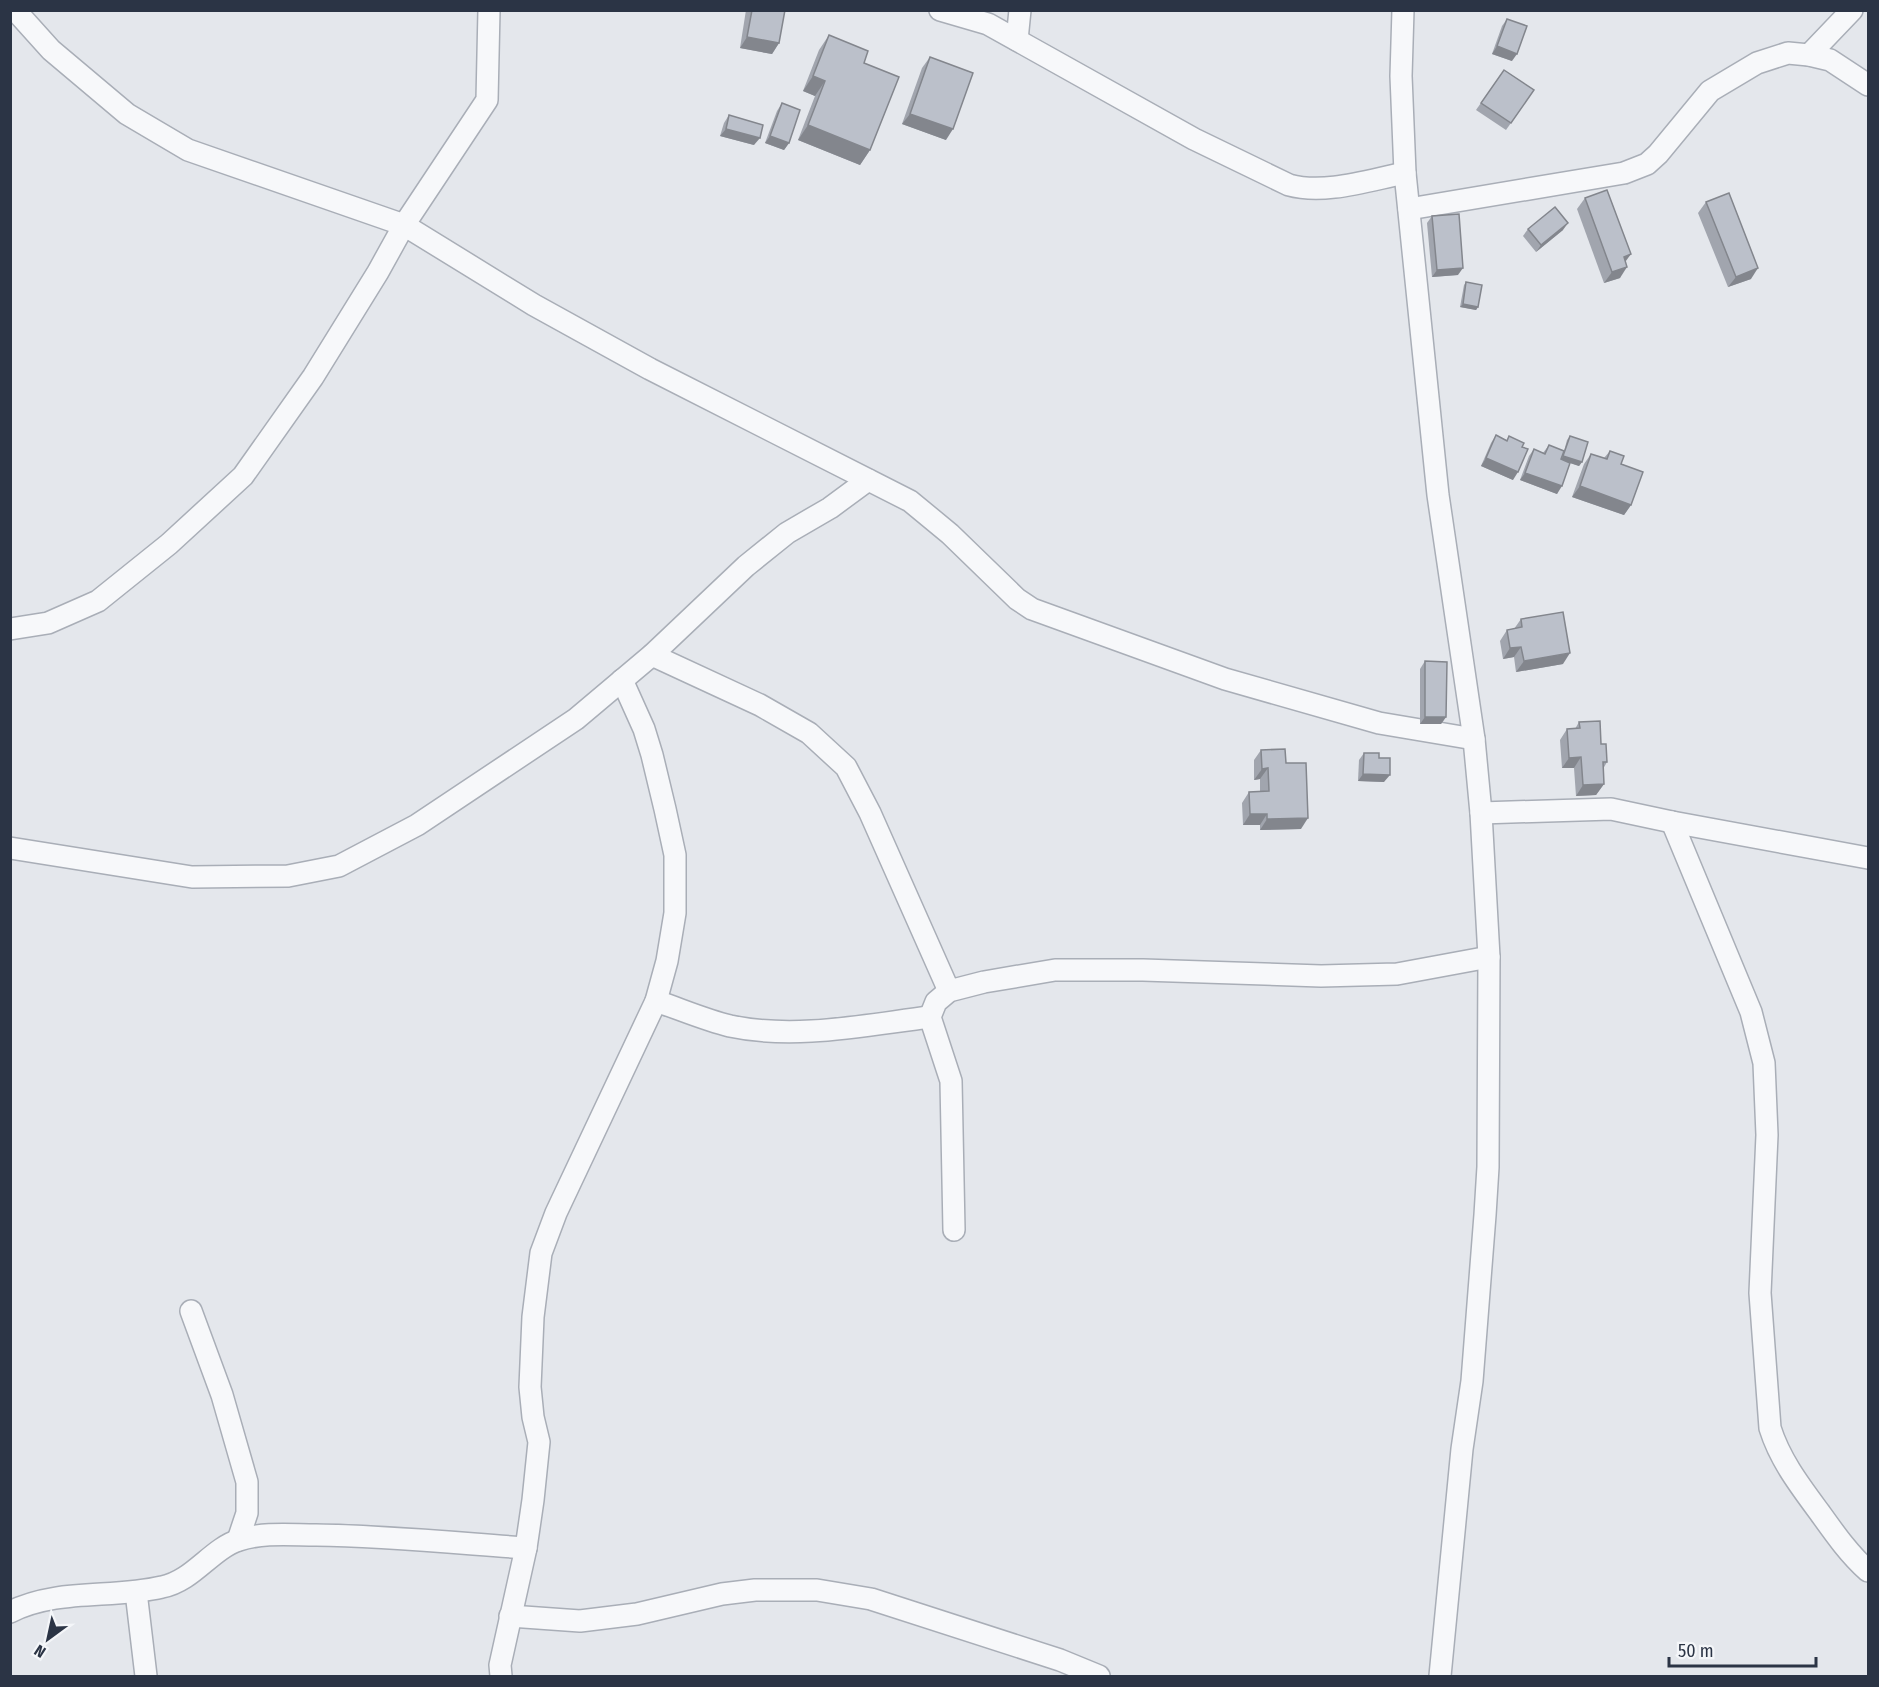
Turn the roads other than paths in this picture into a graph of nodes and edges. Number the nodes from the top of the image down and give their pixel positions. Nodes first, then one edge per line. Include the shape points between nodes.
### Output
1 (15, 10) edge
2 (489, 10) edge
3 (940, 10) edge
4 (1020, 10) edge
5 (1403, 10) edge
6 (1852, 10) edge
7 (1017, 40) junction
8 (1809, 55) junction
9 (1869, 85) edge
10 (1405, 173) junction
11 (1409, 209) junction
12 (404, 225) junction
13 (868, 480) junction
14 (10, 629) edge
15 (652, 655) junction
16 (622, 680) junction
17 (1474, 739) junction
18 (1480, 813) junction
19 (1672, 822) junction
20 (10, 848) edge
21 (1869, 858) edge
22 (1489, 957) junction
23 (949, 991) junction
24 (656, 1001) junction
25 (930, 1017) junction
26 (954, 1230) dead end
27 (192, 1311) dead end
28 (238, 1540) junction
29 (526, 1548) junction
30 (1869, 1570) edge
31 (136, 1592) junction
32 (10, 1612) edge
33 (510, 1616) junction
34 (146, 1677) edge
35 (501, 1677) edge
36 (1099, 1677) edge
37 (1440, 1677) edge

1 - 12 street via 51,50 127,114 188,150
2 - 12 street via 488,100
3 - 7 street via 988,24
4 - 7 street
5 - 10 street
6 - 8 street
7 - 10 street via 1194,139 1289,185 1325,188
8 - 9 street via 1830,60
8 - 11 street via 1788,53 1757,63 1710,91 1658,154 1647,164 1624,173
10 - 11 street
11 - 17 street via 1438,495
12 - 13 street via 544,311
12 - 14 street via 314,377 243,476 169,544 98,601 48,623
13 - 15 street via 746,566
13 - 17 street via 910,501 1032,609 1225,680 1378,723
15 - 16 street
15 - 23 street via 770,710 808,733 846,767
16 - 20 street via 576,719 417,825 339,866 288,876 192,877
16 - 24 street via 652,755 675,855 675,913
17 - 18 street
18 - 19 street via 1611,809
18 - 22 street
19 - 21 street
19 - 30 street via 1750,1012 1764,1064 1767,1135 1760,1293 1770,1428 1796,1481 1846,1549
22 - 23 street via 1397,974 1055,970
22 - 37 street via 1485,1215 1472,1381
23 - 25 street via 936,1002
24 - 25 street via 729,1026 779,1032
24 - 29 street via 541,1253 530,1387 538,1442
25 - 26 street via 951,1081
27 - 28 street via 247,1482 247,1513
28 - 29 street via 264,1534 354,1535
28 - 31 street via 166,1587
29 - 33 street
31 - 32 street via 34,1601
31 - 34 street
33 - 35 street
33 - 36 street via 580,1621 637,1614 722,1594 817,1590 871,1599 1060,1660

